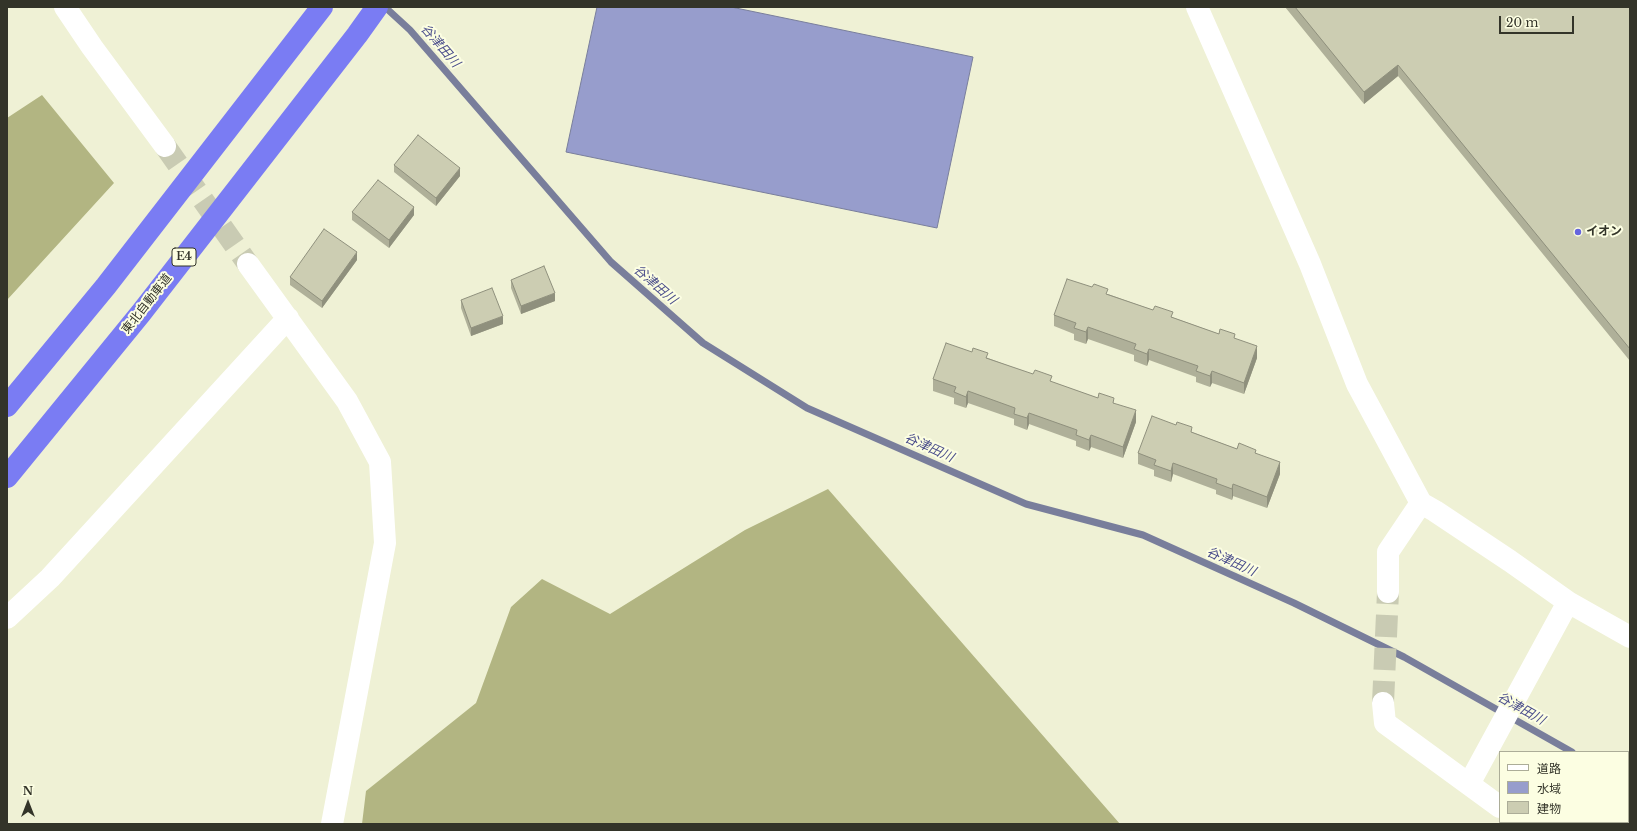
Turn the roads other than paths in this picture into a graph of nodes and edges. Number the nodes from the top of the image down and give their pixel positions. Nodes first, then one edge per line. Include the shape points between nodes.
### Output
1 (65, 7) edge
2 (322, 7) edge
3 (377, 7) edge
4 (1197, 7) edge
5 (165, 146) tunnel mouth
6 (248, 264) tunnel mouth
7 (288, 318) junction
8 (7, 406) edge
9 (7, 477) edge
10 (1421, 504) junction
11 (1388, 592) tunnel mouth
12 (1568, 602) junction
13 (7, 618) edge
14 (1630, 637) edge
15 (1384, 703) tunnel mouth
16 (1469, 784) junction
17 (1499, 806) edge
18 (332, 824) edge

1 - 5 street
2 - 8 highway via 106,286
3 - 9 highway, 東北自動車道 / E4 via 141,313
4 - 10 street via 1310,264 1356,384
6 - 7 street
7 - 13 street via 50,578
7 - 18 street via 347,401 380,462 385,543
10 - 11 street via 1388,552
10 - 12 street
12 - 14 street
12 - 16 street
15 - 16 street via 1385,723
16 - 17 street

